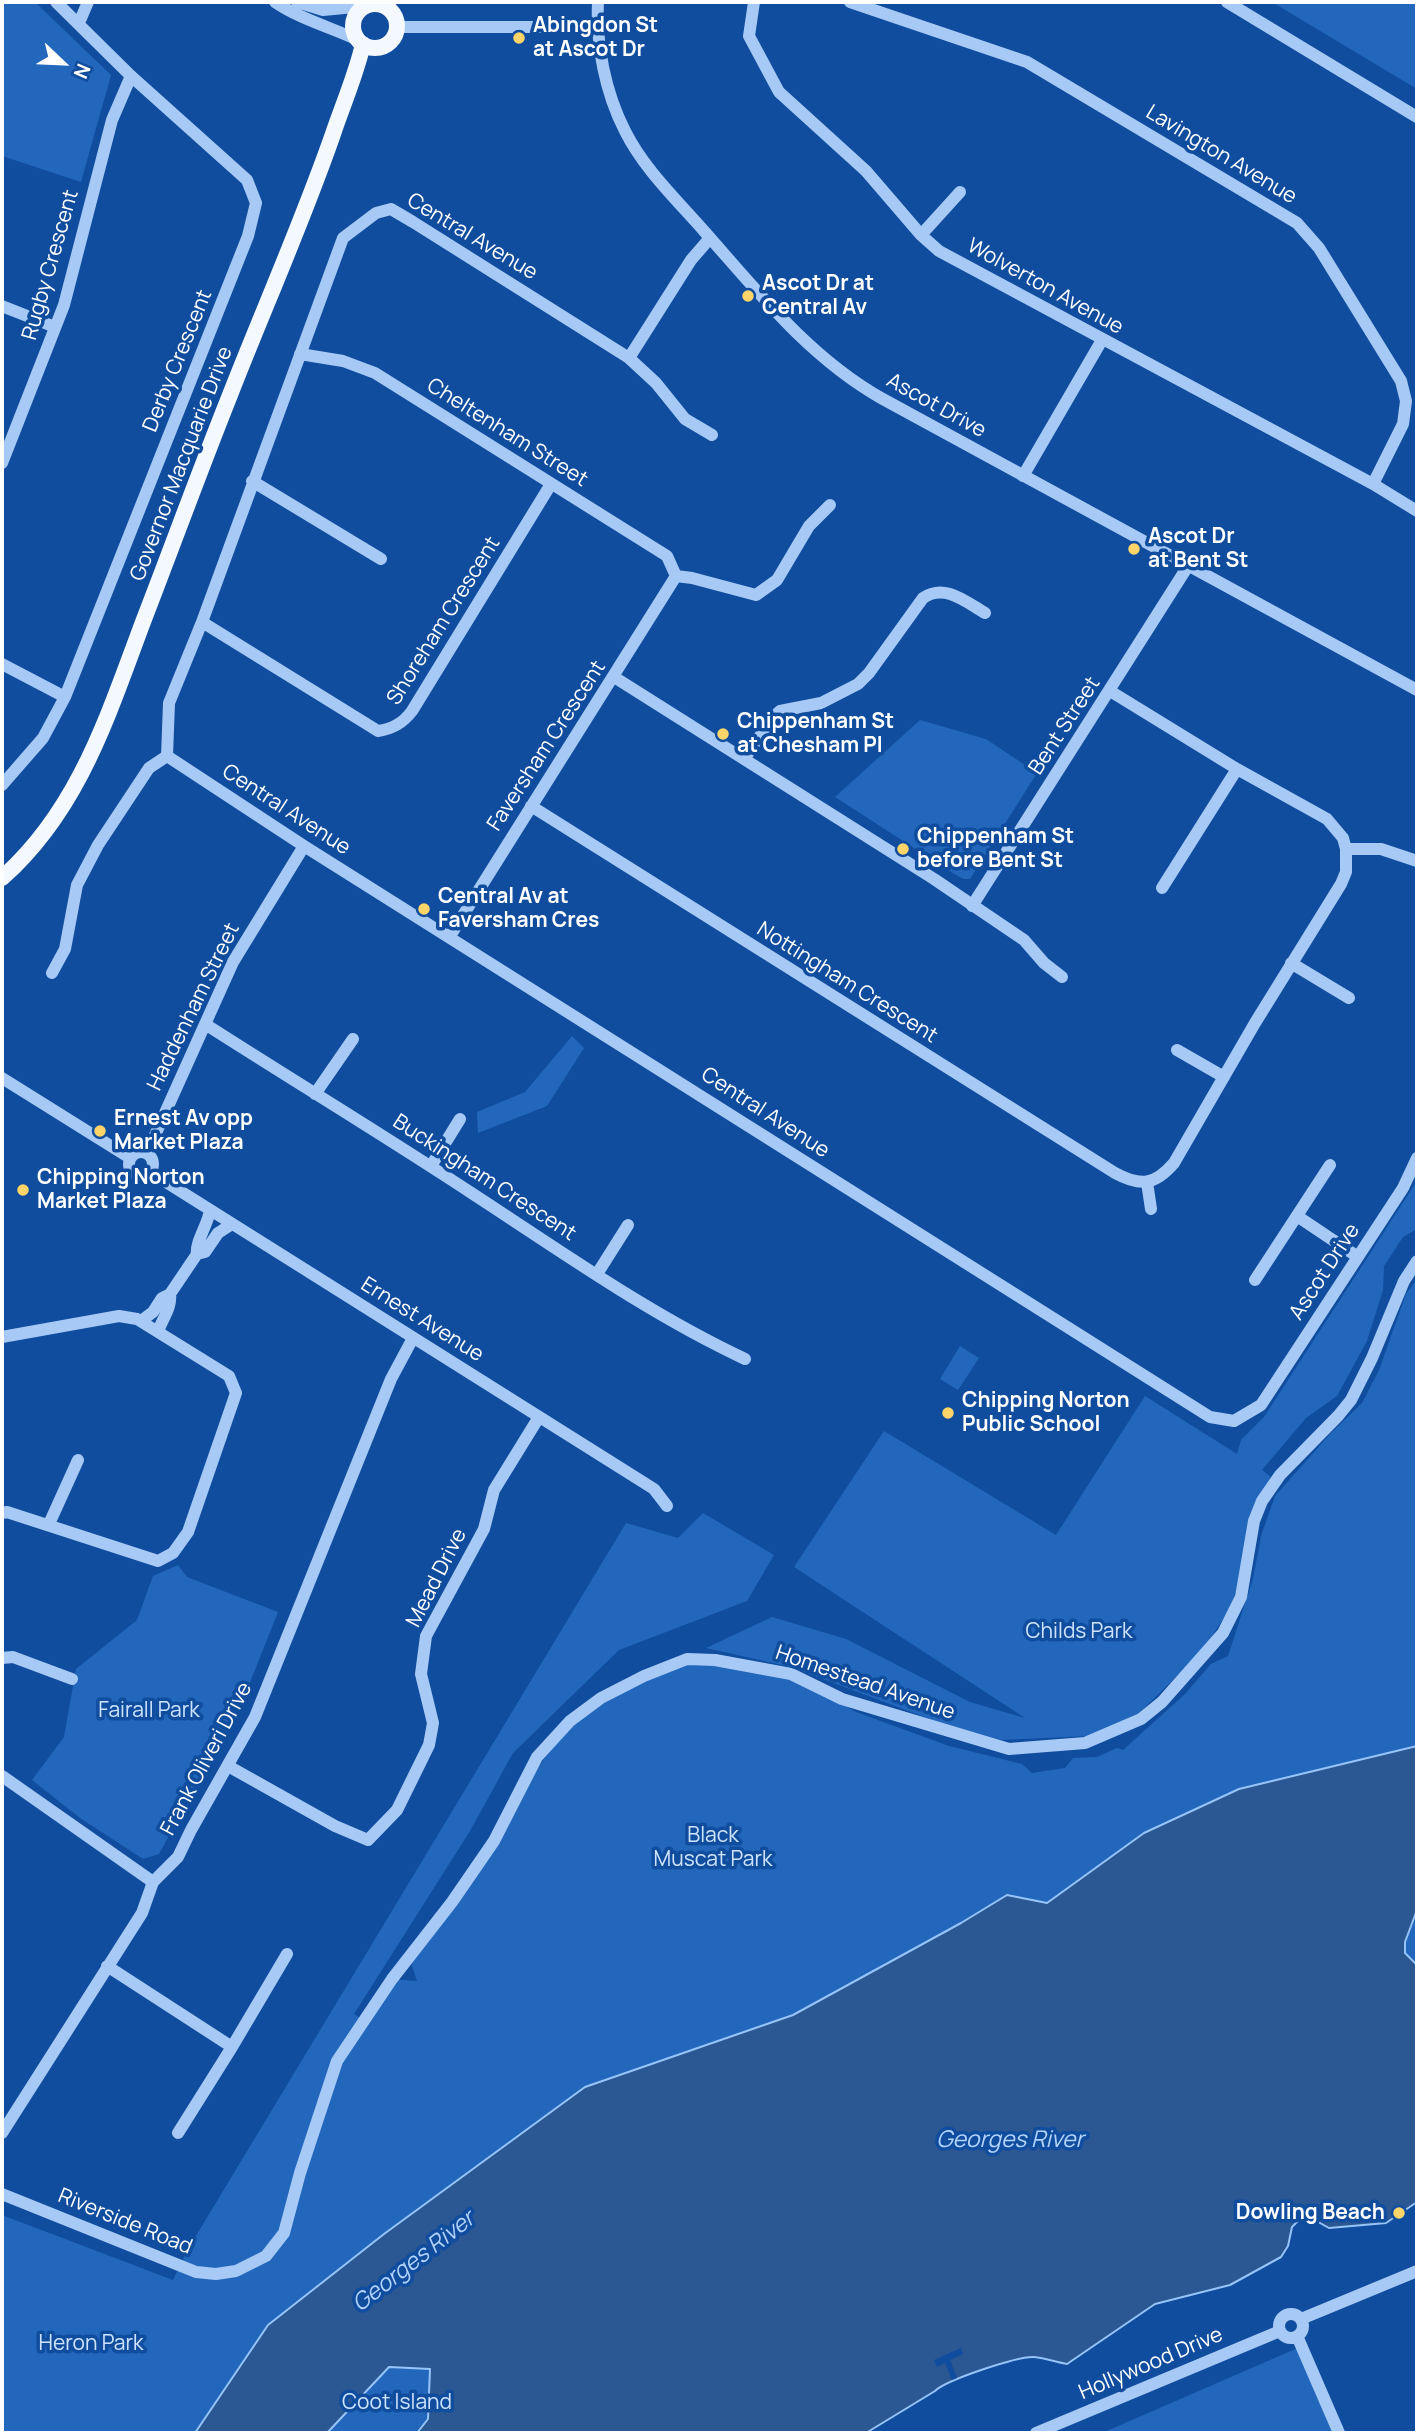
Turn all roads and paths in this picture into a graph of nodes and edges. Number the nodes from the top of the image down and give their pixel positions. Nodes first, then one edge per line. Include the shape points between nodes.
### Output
1 (56, 2) edge
2 (88, 2) edge
3 (275, 2) edge
4 (297, 2) edge
5 (598, 2) edge
6 (754, 2) edge
7 (850, 2) edge
8 (1227, 2) edge
9 (374, 4) edge
10 (79, 23) junction
11 (397, 27) junction
12 (598, 27) junction
13 (360, 42) junction
14 (131, 76) junction
15 (1417, 117) edge
16 (960, 192) dead end
17 (921, 235) junction
18 (710, 238) junction
19 (2, 306) edge
20 (55, 327) junction
21 (1102, 340) junction
22 (300, 354) junction
23 (629, 358) junction
24 (712, 435) dead end
25 (2, 463) edge
26 (1023, 475) junction
27 (252, 481) junction
28 (551, 484) junction
29 (1373, 484) junction
30 (830, 505) dead end
31 (1417, 511) edge
32 (381, 559) dead end
33 (1188, 566) junction
34 (676, 576) junction
35 (985, 613) dead end
36 (202, 622) junction
37 (2, 664) edge
38 (614, 677) junction
39 (1417, 690) edge
40 (1110, 691) junction
41 (65, 697) junction
42 (167, 756) junction
43 (745, 758) junction
44 (1237, 769) junction
45 (2, 785) edge
46 (531, 806) junction
47 (304, 846) junction
48 (1346, 849) junction
49 (1417, 861) edge
50 (2, 878) edge
51 (1162, 888) dead end
52 (972, 906) junction
53 (450, 936) junction
54 (1291, 963) junction
55 (52, 973) dead end
56 (1062, 977) dead end
57 (1349, 998) dead end
58 (205, 1024) junction
59 (353, 1039) dead end
60 (1177, 1050) dead end
61 (1224, 1077) junction
62 (2, 1078) edge
63 (315, 1094) junction
64 (460, 1119) dead end
65 (146, 1153) junction
66 (130, 1158) junction
67 (1417, 1158) edge
68 (1330, 1165) dead end
69 (431, 1166) junction
70 (150, 1172) junction
71 (1147, 1182) junction
72 (1151, 1209) dead end
73 (210, 1210) junction
74 (1297, 1216) junction
75 (232, 1224) junction
76 (628, 1225) dead end
77 (197, 1254) junction
78 (1358, 1257) junction
79 (1417, 1261) edge
80 (597, 1275) junction
81 (1255, 1280) dead end
82 (170, 1294) junction
83 (141, 1321) junction
84 (158, 1332) junction
85 (2, 1337) edge
86 (414, 1338) junction
87 (745, 1359) dead end
88 (1261, 1405) joint
89 (539, 1417) junction
90 (78, 1460) dead end
91 (667, 1506) dead end
92 (2, 1513) edge
93 (49, 1524) junction
94 (2, 1658) edge
95 (72, 1679) dead end
96 (228, 1766) junction
97 (2, 1776) edge
98 (153, 1882) junction
99 (287, 1954) dead end
100 (107, 1966) junction
101 (232, 2047) junction
102 (2, 2133) edge
103 (178, 2133) dead end
104 (2, 2194) edge
105 (236, 2271) joint
106 (1417, 2271) edge
107 (1301, 2319) junction
108 (1280, 2331) junction
109 (1297, 2336) junction
110 (1036, 2433) edge
111 (1339, 2433) edge

1 - 10 street, Derby Crescent
2 - 10 street
3 - 13 street
4 - 9 street via 323,10
5 - 12 street, Ascot Drive
6 - 17 street, Wolverton Avenue via 748,36 779,92 866,171
7 - 29 street, Lavington Avenue via 1027,62 1297,223 1319,248 1401,381 1406,401 1403,424
8 - 15 street
9 - 11 main road via 394,14
9 - 13 main road via 360,10 354,22
10 - 14 street, Derby Crescent
11 - 12 street
11 - 13 main road via 388,44 376,48
12 - 18 street, Ascot Drive via 608,87 624,130 645,163
13 - 50 main road, Governor Macquarie Drive via 357,68 321,168 84,769 52,824
14 - 20 street, Rugby Crescent via 111,120
14 - 41 street, Derby Crescent via 247,180 256,202 255,213
16 - 17 street
17 - 21 street, Wolverton Avenue via 939,251
18 - 23 street
18 - 26 street, Ascot Drive via 779,315 836,369
19 - 20 street
20 - 25 street, Rugby Crescent
21 - 26 street
21 - 29 street, Wolverton Avenue
22 - 23 street, Central Avenue via 343,237 376,213 391,209
22 - 27 street, Central Avenue
22 - 28 street, Cheltenham Street via 343,361 375,373
23 - 24 street via 685,419
26 - 33 street, Ascot Drive
27 - 32 street
27 - 36 street, Central Avenue
28 - 34 street, Cheltenham Street via 667,556
28 - 36 street, Shoreham Crescent via 412,711 404,722 385,730 377,731
29 - 31 street, Wolverton Avenue
30 - 34 street via 809,526 777,580 756,595
33 - 39 street, Ascot Drive
33 - 40 street, Bent Street
34 - 38 street, Faversham Crescent
35 - 43 street via 947,592 928,594 858,684 821,703 780,711
36 - 42 street, Central Avenue via 169,703
37 - 41 street
38 - 43 street
38 - 46 street, Faversham Crescent
40 - 44 street
40 - 52 street, Bent Street
41 - 45 street, Derby Crescent via 43,738
42 - 47 street, Central Avenue
42 - 55 street via 149,768 98,845 77,885 65,949
43 - 52 street
44 - 48 street via 1326,819
44 - 51 street
46 - 53 street, Faversham Crescent
46 - 71 street, Nottingham Crescent via 1115,1173
47 - 53 street, Central Avenue
47 - 58 street, Haddenham Street via 243,944
48 - 49 street via 1381,849
48 - 54 street via 1341,884
52 - 56 street via 1024,940
53 - 88 street, Central Avenue via 1210,1417 1234,1421
54 - 57 street
54 - 61 street
58 - 63 street, Buckingham Crescent
58 - 65 street, Haddenham Street
59 - 63 street
60 - 61 street
61 - 71 street via 1174,1163
62 - 66 street
63 - 69 street, Buckingham Crescent
64 - 69 street
65 - 66 street
65 - 70 street via 153,1161
66 - 70 street via 132,1173
67 - 78 street, Ascot Drive
68 - 74 street
69 - 80 street, Buckingham Crescent
70 - 73 street, Ernest Avenue
71 - 72 street
73 - 75 street, Ernest Avenue
73 - 77 street
74 - 78 street
74 - 81 street
75 - 77 street via 218,1233 205,1252
75 - 86 street, Ernest Avenue
76 - 80 street
77 - 82 street
78 - 88 street, Ascot Drive
79 - 105 street, Homestead Avenue via 1351,1400 1280,1475 1262,1501 1254,1521 1241,1597 1223,1633 1141,1719 1085,1743 1009,1749 842,1699 791,1674 687,1658 601,1698 570,1721 537,1757 494,1841 337,2062 284,2234 266,2256
80 - 87 street, Buckingham Crescent via 706,1341
82 - 83 street
82 - 84 street via 171,1304
83 - 84 street
83 - 85 street via 119,1316
84 - 93 street via 229,1376 236,1393 188,1532 173,1553 158,1561
86 - 89 street, Ernest Avenue
86 - 96 street, Frank Oliveri Drive via 391,1379 255,1717
89 - 91 street, Ernest Avenue via 654,1489
89 - 96 street, Mead Drive via 494,1490 484,1529 426,1636 421,1674 433,1723 429,1745 397,1810 368,1840
90 - 93 street
92 - 93 street
94 - 95 street via 13,1657
96 - 98 street, Frank Oliveri Drive via 178,1857
97 - 98 street
98 - 100 street, Frank Oliveri Drive via 142,1913
99 - 101 street
100 - 101 street
100 - 102 street, Frank Oliveri Drive
101 - 103 street
104 - 105 street, Riverside Road via 196,2272
106 - 107 street
107 - 108 street via 1287,2315
107 - 109 street via 1303,2327
108 - 109 street via 1289,2338
108 - 110 street, Hollywood Drive
109 - 111 street

